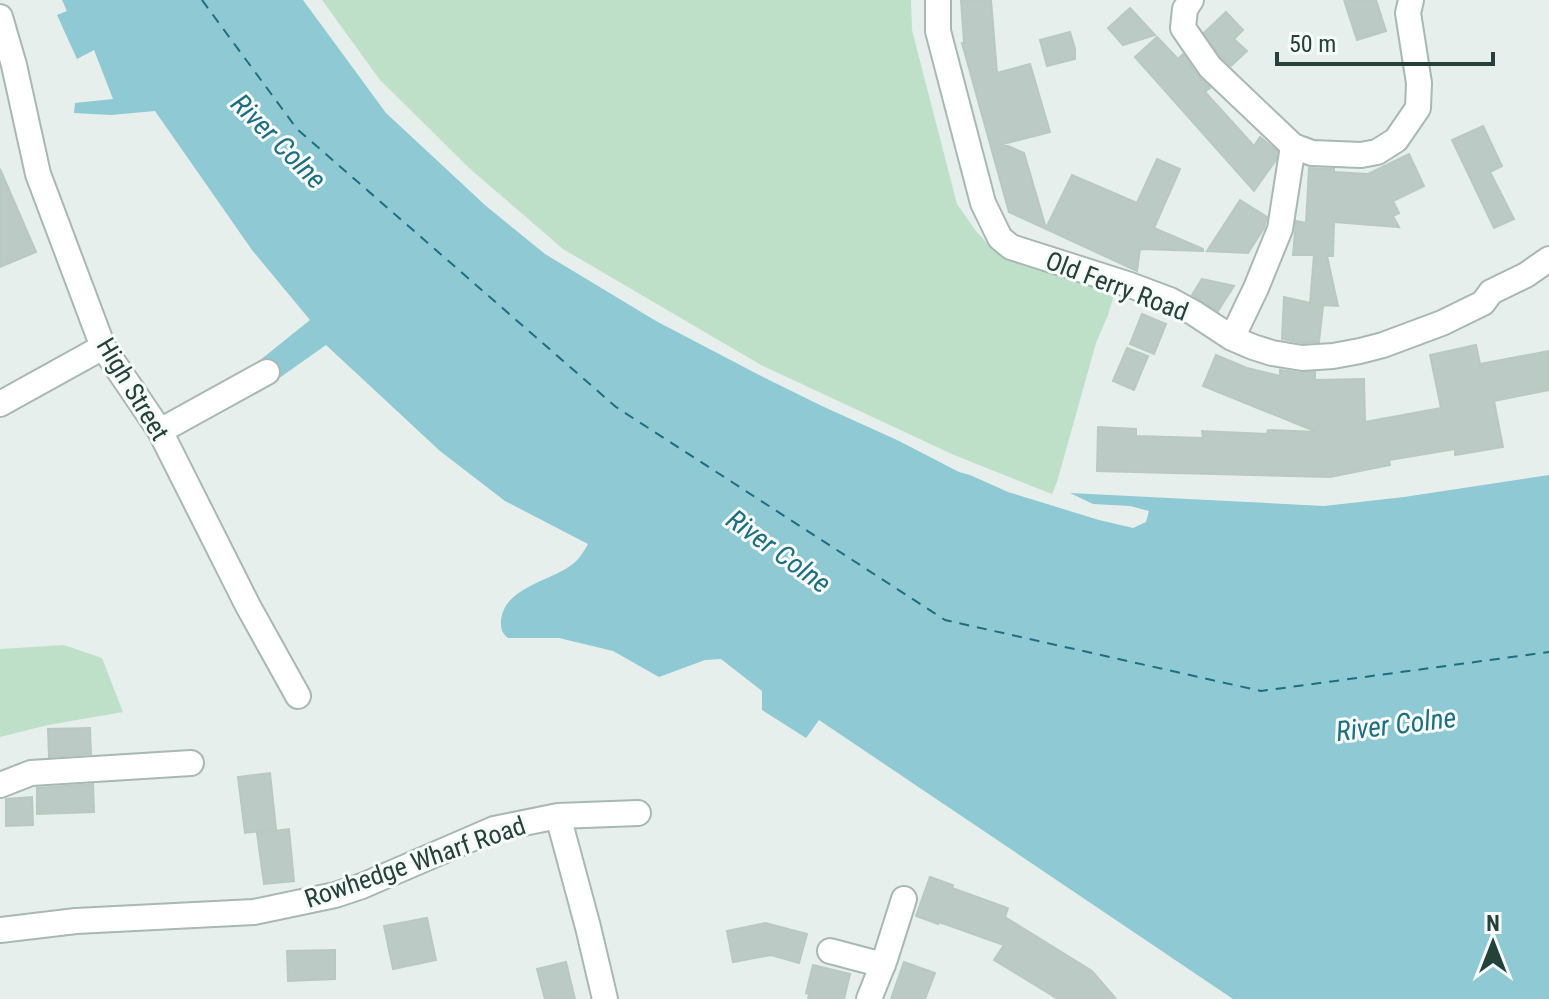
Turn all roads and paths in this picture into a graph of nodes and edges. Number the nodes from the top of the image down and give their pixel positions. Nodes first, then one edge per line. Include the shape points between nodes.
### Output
1 (938, 0) edge
2 (1191, 0) edge
3 (1411, 0) edge
4 (0, 17) edge
5 (1293, 146) junction
6 (1549, 259) edge
7 (1232, 338) junction
8 (103, 347) junction
9 (267, 372) dead end
10 (0, 404) edge
11 (160, 431) junction
12 (298, 696) dead end
13 (191, 763) dead end
14 (0, 785) edge
15 (638, 813) dead end
16 (558, 816) junction
17 (904, 899) dead end
18 (0, 930) edge
19 (830, 951) dead end
20 (883, 965) junction
21 (605, 999) edge
22 (869, 999) edge

1 - 7 street, Old Ferry Road via 938,31 957,105 983,203 1000,238 1011,247 1170,300
2 - 5 street via 1183,28 1210,67
3 - 5 street via 1418,108 1396,140 1361,155 1312,153
4 - 8 street, High Street via 38,174
5 - 7 street via 1280,229
6 - 7 street, Old Ferry Road via 1467,312 1360,351 1302,358
8 - 10 street
8 - 11 street, High Street
9 - 11 street
11 - 12 street, High Street
13 - 14 street via 31,773
15 - 16 street, Rowhedge Wharf Road
16 - 18 street, Rowhedge Wharf Road via 494,829 362,886 277,908
16 - 21 street
17 - 20 street
19 - 20 street
20 - 22 street

